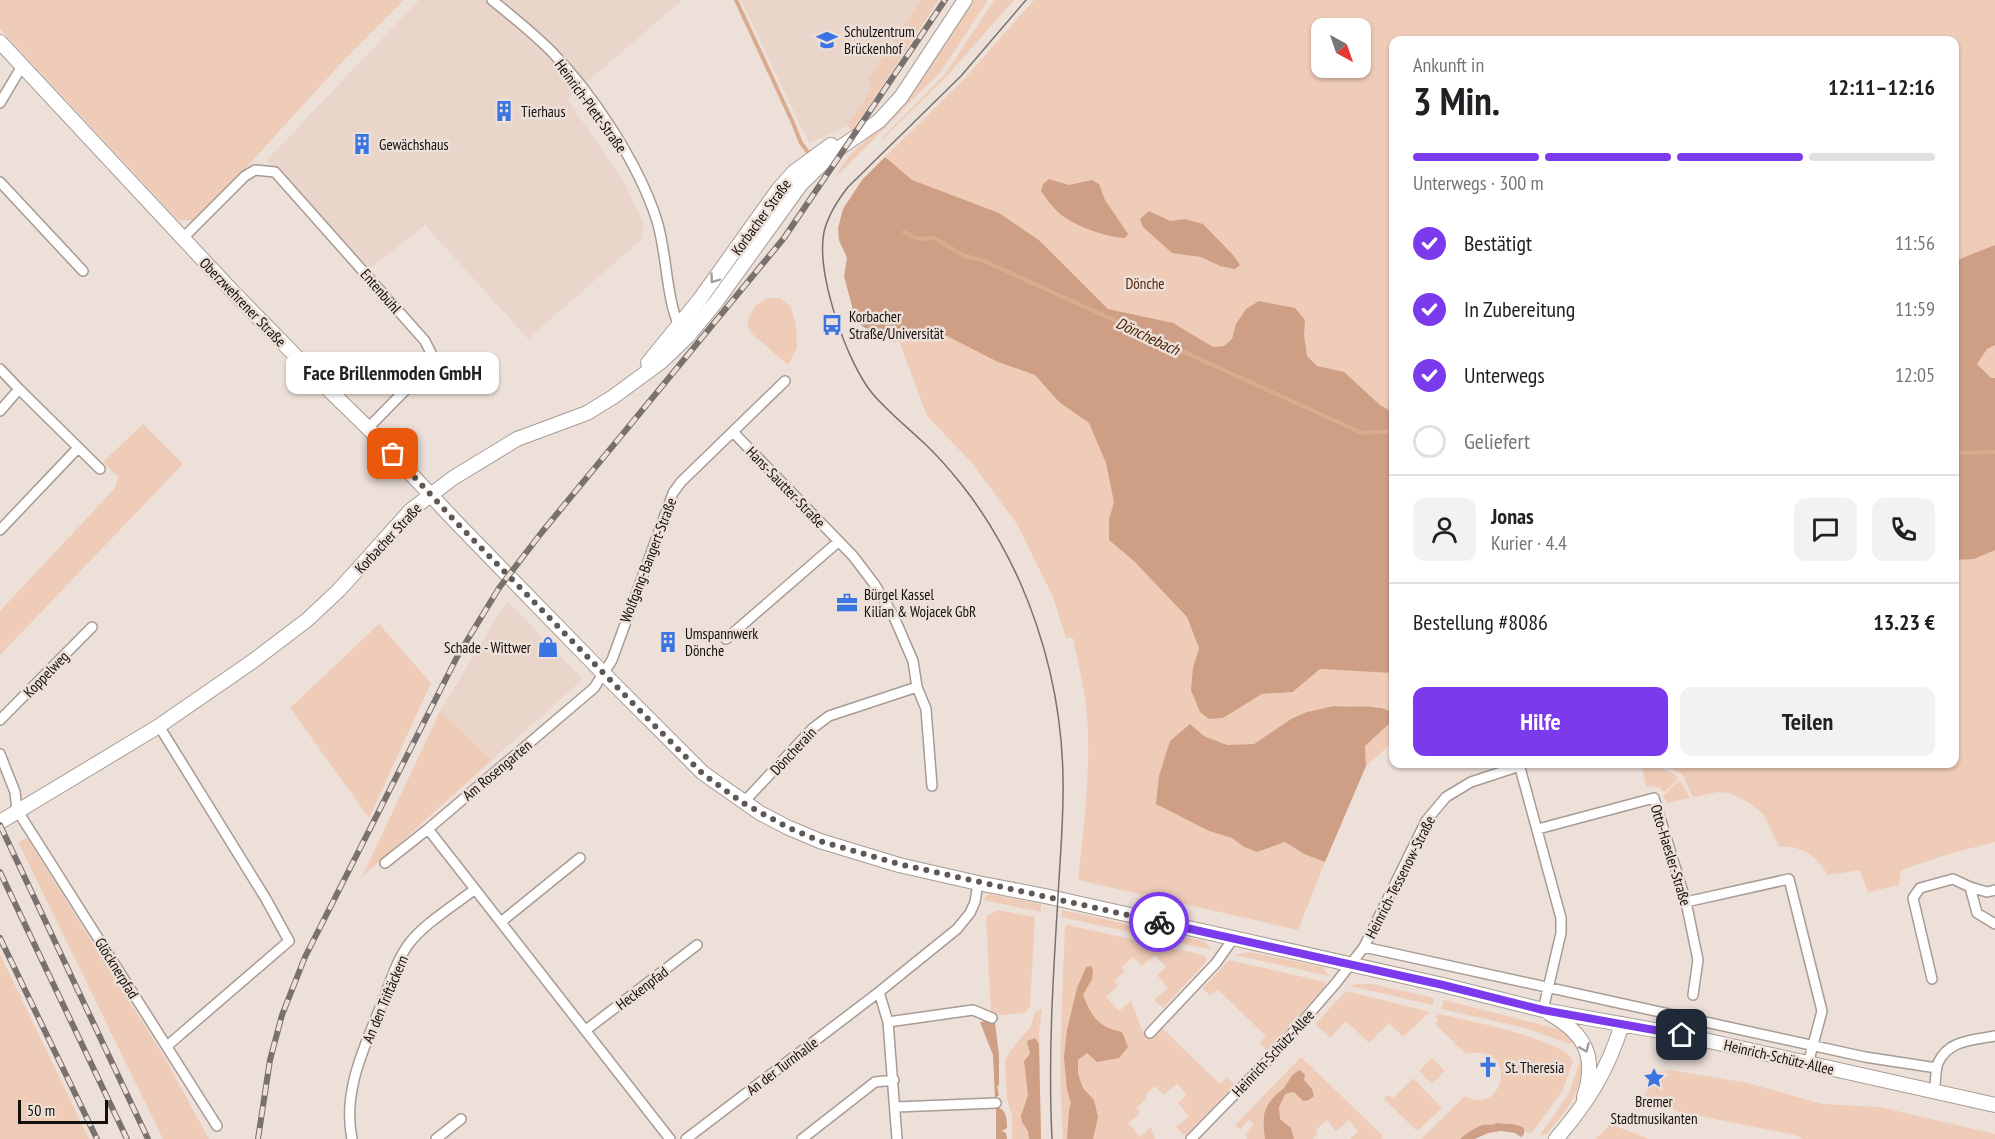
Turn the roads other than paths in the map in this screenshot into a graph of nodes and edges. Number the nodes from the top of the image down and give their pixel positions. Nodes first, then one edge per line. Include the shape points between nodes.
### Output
1 (492, 0) edge
2 (965, 0) edge
3 (0, 42) edge
4 (22, 66) junction
5 (0, 103) edge
6 (0, 182) edge
7 (183, 238) junction
8 (83, 271) dead end
9 (683, 332) junction
10 (0, 369) edge
11 (785, 381) dead end
12 (19, 389) junction
13 (0, 411) edge
14 (368, 428) junction
15 (734, 432) junction
16 (77, 448) junction
17 (100, 470) dead end
18 (431, 494) junction
19 (0, 530) edge
20 (838, 542) junction
21 (92, 627) dead end
22 (726, 639) dead end
23 (603, 673) junction
24 (917, 687) junction
25 (0, 720) edge
26 (159, 726) junction
27 (0, 754) edge
28 (1511, 768) edge
29 (1521, 768) edge
30 (932, 786) dead end
31 (743, 803) junction
32 (17, 810) junction
33 (0, 822) edge
34 (428, 829) junction
35 (1538, 829) junction
36 (580, 858) dead end
37 (385, 863) dead end
38 (978, 883) junction
39 (1970, 887) junction
40 (475, 889) junction
41 (1995, 890) edge
42 (1686, 902) junction
43 (501, 922) junction
44 (1995, 924) edge
45 (1233, 939) junction
46 (697, 945) dead end
47 (1364, 947) junction
48 (1352, 965) junction
49 (1932, 980) dead end
50 (1548, 987) junction
51 (879, 992) junction
52 (1693, 994) dead end
53 (1543, 1010) junction
54 (992, 1018) dead end
55 (1687, 1018) junction
56 (888, 1022) junction
57 (1622, 1024) junction
58 (586, 1030) junction
59 (1150, 1033) dead end
60 (1682, 1035) junction
61 (1995, 1036) edge
62 (1814, 1044) junction
63 (167, 1046) junction
64 (1808, 1064) junction
65 (1937, 1068) junction
66 (894, 1080) junction
67 (1934, 1092) junction
68 (996, 1103) dead end
69 (1995, 1105) edge
70 (896, 1107) junction
71 (1580, 1110) junction
72 (461, 1119) dead end
73 (217, 1126) dead end
74 (352, 1139) edge
75 (436, 1139) edge
76 (670, 1139) edge
77 (686, 1139) edge
78 (802, 1139) edge
79 (897, 1139) edge
80 (1191, 1139) edge
81 (1556, 1139) edge

1 - 9 street, Heinrich-Plett-Straße via 551,52 612,129 638,173 658,227
2 - 9 main road, Korbacher Straße via 889,111 879,113 794,172 764,208
3 - 4 main road, Oberzwehrener Straße
4 - 5 street
4 - 7 main road, Oberzwehrener Straße
6 - 8 street
7 - 14 main road, Oberzwehrener Straße
7 - 14 street, Entenbühl via 245,176 255,171 275,172 425,341 432,355 425,370
9 - 18 main road, Korbacher Straße via 636,380 613,397 587,412 517,439
10 - 12 street
11 - 15 street, Wolfgang-Bangert-Straße
12 - 13 street
12 - 16 street
14 - 18 main road, Oberzwehrener Straße
15 - 20 street, Hans-Sautter-Straße
15 - 23 street, Wolfgang-Bangert-Straße via 673,492 612,660
16 - 17 street
16 - 19 street
18 - 23 main road, Heinrich-Schütz-Allee
18 - 26 main road, Korbacher Straße via 411,510 339,591 307,620
20 - 22 street, Hans-Sautter-Straße
20 - 24 street, Hans-Sautter-Straße via 875,585 894,617 913,661
21 - 25 street, Koppelweg
23 - 31 main road, Heinrich-Schütz-Allee via 703,774
23 - 34 street, Am Rosengarten via 594,688
24 - 30 street, Hans-Sautter-Straße via 926,709
24 - 31 street, Döncherain via 829,716
26 - 32 main road, Korbacher Straße
26 - 63 street via 289,940
27 - 32 street via 15,792
28 - 47 street, Heinrich-Tessenow-Straße via 1471,782 1446,797 1426,821
29 - 35 street, Heinrich-Tessenow-Straße
31 - 38 main road, Heinrich-Schütz-Allee via 820,841
32 - 33 main road, Korbacher Straße
32 - 63 street, Glöcknerpfad
34 - 37 street, Am Rosengarten
34 - 40 street
35 - 42 street, Otto-Haesler-Straße via 1654,798
35 - 50 street, Heinrich-Tessenow-Straße via 1561,918
36 - 43 street
38 - 45 main road, Heinrich-Schütz-Allee
38 - 51 street, An der Turnhalle via 970,913 957,929
39 - 41 street via 1986,892
39 - 44 street via 1977,913
39 - 49 street via 1953,879 1920,888 1913,898
40 - 43 street
40 - 74 street, An den Triftäckern via 409,943 399,961 357,1066 349,1106
42 - 52 street, Otto-Haesler-Straße via 1698,960
42 - 62 street via 1790,879 1822,1011
43 - 58 street
45 - 48 main road, Heinrich-Schütz-Allee
45 - 59 street via 1216,963
46 - 58 street, Heckenpfad
47 - 48 street, Heinrich-Tessenow-Straße
47 - 50 street, Heinrich-Schütz-Allee
48 - 53 main road, Heinrich-Schütz-Allee
48 - 80 street, Heinrich-Schütz-Allee via 1277,1051
50 - 53 street, Heinrich-Tessenow-Straße
50 - 55 street, Heinrich-Schütz-Allee
51 - 56 street
51 - 77 street, An der Turnhalle
53 - 57 main road, Heinrich-Schütz-Allee
53 -> 71 main road via 1566,1023 1584,1044 1589,1075
54 - 56 street via 973,1010
55 - 60 street
55 - 62 street, Heinrich-Schütz-Allee
56 - 66 street
57 - 60 main road, Heinrich-Schütz-Allee
57 - 71 main road via 1602,1077
58 - 76 street
60 - 64 main road, Heinrich-Schütz-Allee
61 - 65 street via 1954,1044
62 - 64 street
62 - 65 street, Heinrich-Schütz-Allee
63 - 73 street, Glöcknerpfad
64 - 67 main road, Heinrich-Schütz-Allee
65 - 67 street
66 - 70 street
66 - 78 street via 875,1082
67 - 69 main road, Heinrich-Schütz-Allee
68 - 70 street
70 - 79 street
71 - 81 main road
72 - 75 street

